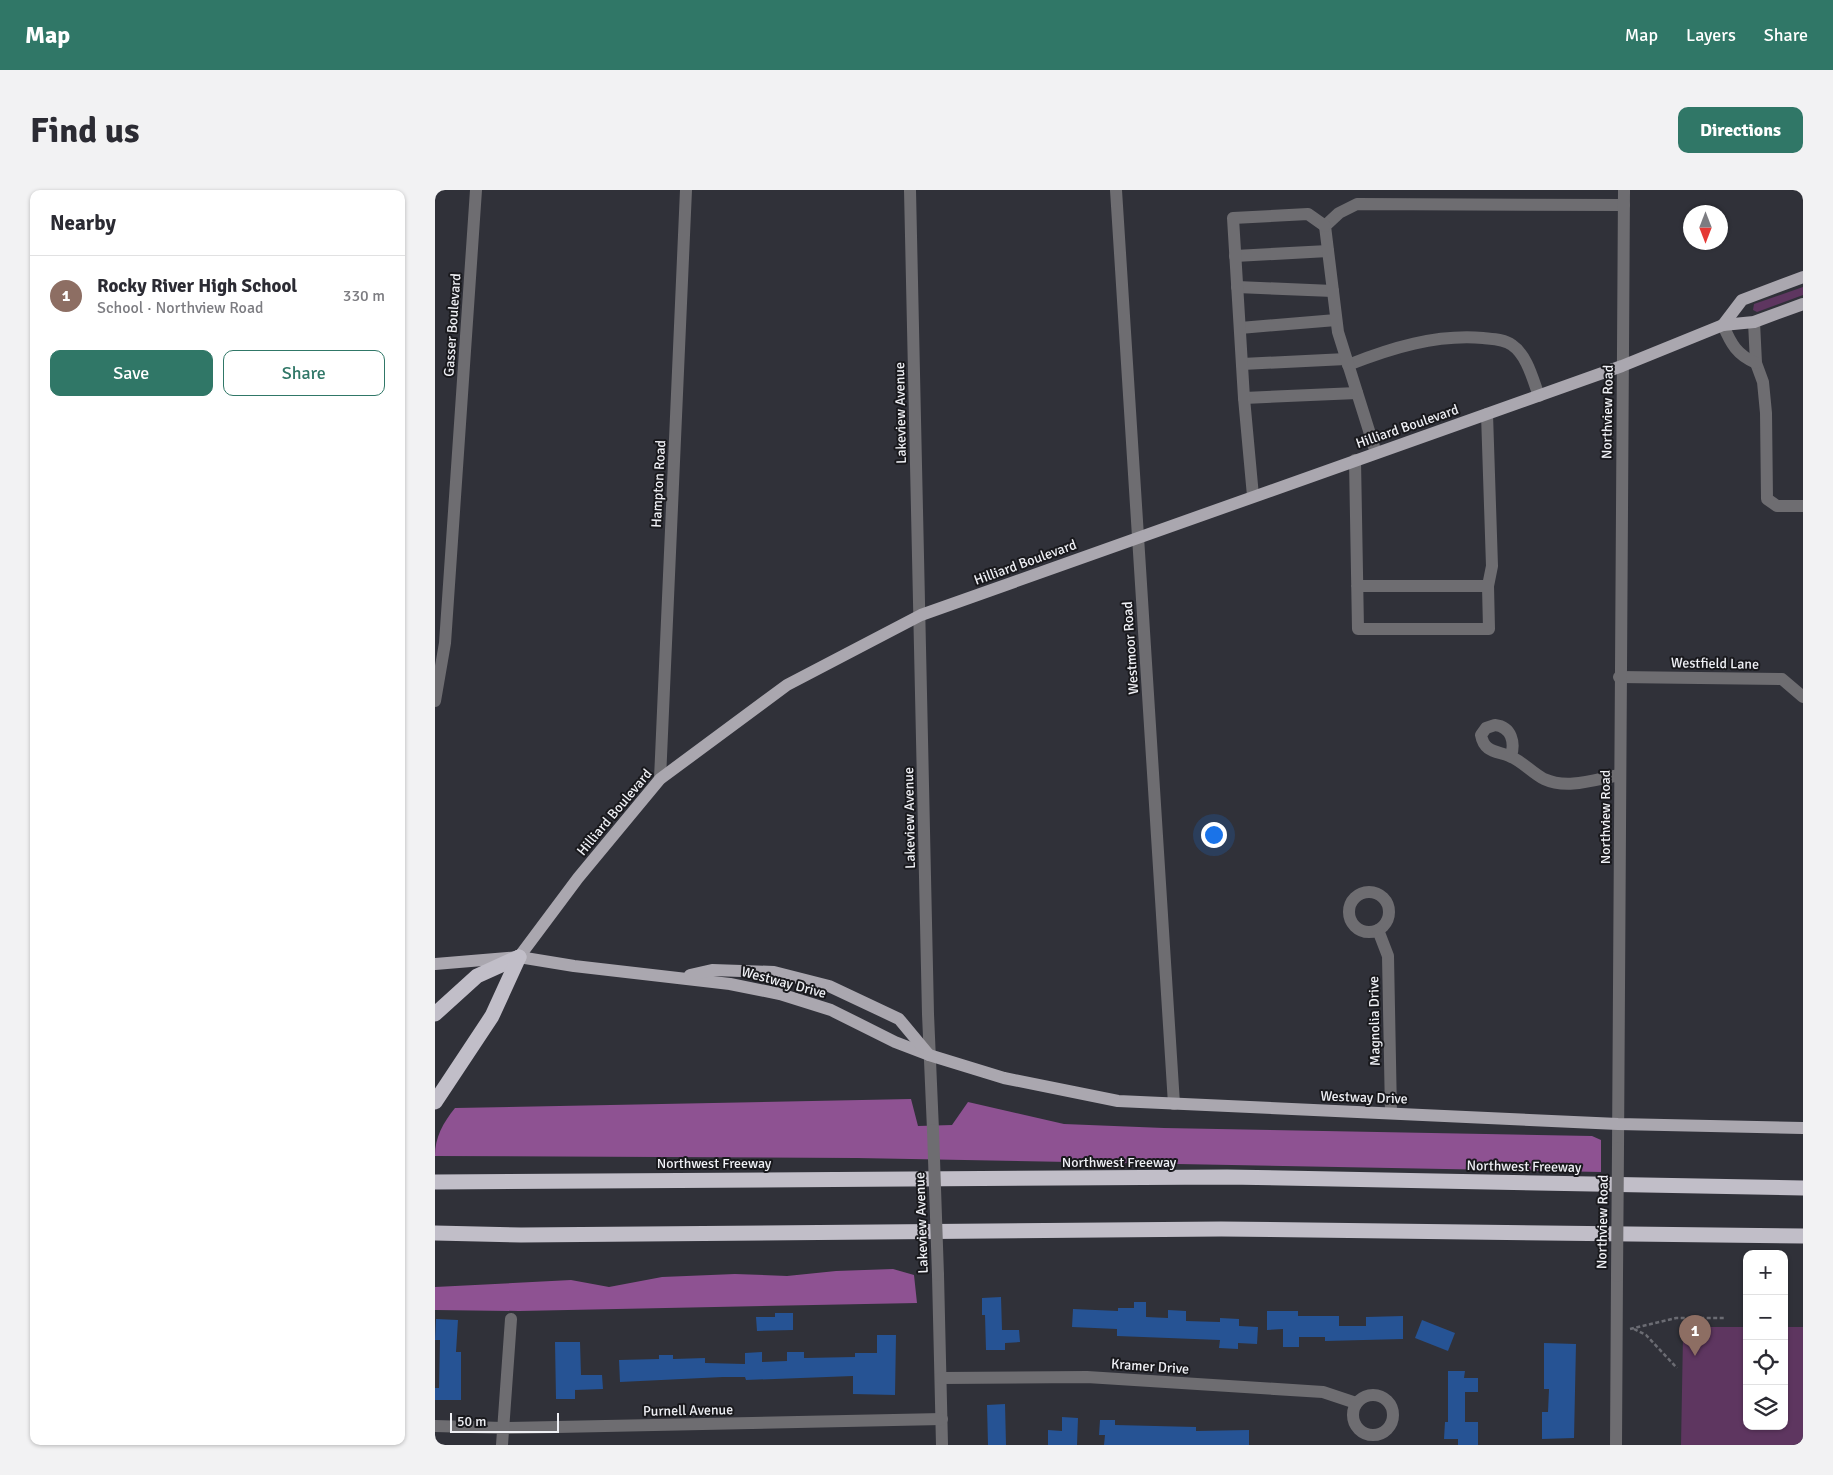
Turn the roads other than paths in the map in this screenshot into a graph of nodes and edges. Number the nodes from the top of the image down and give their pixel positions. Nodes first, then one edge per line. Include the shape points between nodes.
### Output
1 (476, 190) edge
2 (686, 190) edge
3 (910, 190) edge
4 (1116, 190) edge
5 (1624, 190) edge
6 (1624, 205) junction
7 (1325, 226) junction
8 (1328, 251) junction
9 (1235, 256) junction
10 (1803, 278) edge
11 (1237, 287) junction
12 (1333, 291) junction
13 (1803, 304) edge
14 (1336, 320) junction
15 (1754, 322) junction
16 (1723, 325) junction
17 (1240, 328) junction
18 (1347, 362) junction
19 (1756, 363) junction
20 (1242, 364) junction
21 (1622, 366) junction
22 (1357, 393) junction
23 (1539, 396) junction
24 (1244, 398) junction
25 (1487, 414) junction
26 (1376, 453) junction
27 (1355, 460) junction
28 (1253, 496) junction
29 (1803, 506) edge
30 (1138, 537) junction
31 (1357, 586) junction
32 (1488, 586) junction
33 (921, 615) junction
34 (1619, 677) junction
35 (1803, 697) edge
36 (435, 701) edge
37 (1511, 756) dead end
38 (1620, 775) junction
39 (660, 779) junction
40 (1378, 930) dead end
41 (519, 957) junction
42 (435, 964) edge
43 (681, 977) junction
44 (435, 1014) edge
45 (929, 1054) junction
46 (435, 1102) edge
47 (1174, 1104) junction
48 (1391, 1113) junction
49 (1618, 1124) junction
50 (1803, 1128) edge
51 (435, 1182) edge
52 (1803, 1188) edge
53 (435, 1233) edge
54 (1803, 1236) edge
55 (511, 1319) dead end
56 (941, 1378) junction
57 (1356, 1403) dead end
58 (942, 1419) junction
59 (435, 1426) edge
60 (503, 1428) junction
61 (502, 1445) edge
62 (942, 1445) edge
63 (1616, 1445) edge

1 - 36 street, Gasser Boulevard via 445,643
2 - 39 street, Hampton Road
3 - 33 street, Lakeview Avenue
4 - 30 street, Westmoor Road
5 - 6 street, Northview Road
6 - 7 street via 1357,204 1339,213
6 - 21 street, Northview Road
7 - 8 street
7 - 9 street via 1308,214 1233,218
8 - 9 street
8 - 12 street
9 - 11 street
10 - 16 main road via 1742,300
11 - 12 street
11 - 17 street
12 - 14 street
13 - 15 main road, Hilliard Boulevard
14 - 17 street
14 - 18 street
15 - 16 main road, Hilliard Boulevard
15 - 19 street
16 - 19 street via 1731,345
16 - 21 main road, Hilliard Boulevard
17 - 20 street
18 - 20 street
18 - 22 street
18 - 23 street via 1437,338 1498,340 1512,345 1522,356
19 - 29 street via 1763,382 1766,413 1767,499 1777,506
20 - 24 street
21 - 23 main road, Hilliard Boulevard
21 - 34 street, Northview Road
22 - 24 street
22 - 26 street
23 - 25 main road, Hilliard Boulevard
24 - 28 street
25 - 26 main road, Hilliard Boulevard
25 - 32 street via 1492,566
26 - 27 main road, Hilliard Boulevard
27 - 28 main road, Hilliard Boulevard
27 - 31 street
28 - 30 main road, Hilliard Boulevard
30 - 33 main road, Hilliard Boulevard
30 - 47 street, Westmoor Road
31 - 32 street
31 - 32 street via 1358,629 1489,629
33 - 39 main road, Hilliard Boulevard via 787,685
33 - 45 street, Lakeview Avenue
34 - 35 street, Westfield Lane via 1781,679
34 - 38 street, Northview Road
37 - 38 street via 1546,780 1563,783 1579,784
38 - 49 street, Northview Road
39 - 41 main road, Hilliard Boulevard via 578,878
40 - 48 street, Magnolia Drive via 1388,956
41 - 42 main road
41 - 43 main road, Westway Drive
41 - 44 highway via 477,976
41 - 46 highway via 492,1016
43 - 45 main road, Westway Drive via 780,994 831,1010 895,1042
43 - 45 main road, Westway Drive via 712,970 774,972 829,986 899,1020
45 - 47 main road, Westway Drive via 1004,1078 1056,1089 1118,1101
45 - 56 street, Lakeview Avenue, bridge
47 - 48 main road, Westway Drive
48 - 49 main road, Westway Drive
49 - 50 main road, Westway Drive
49 - 63 street, Northview Road, bridge
51 - 52 highway, Northwest Freeway via 1227,1177
53 - 54 highway via 1221,1229
55 - 60 street
56 - 57 street, Kramer Drive via 1087,1376 1323,1392
56 - 58 street, Lakeview Avenue
58 - 60 street, Purnell Avenue
58 - 62 street, Lakeview Avenue
59 - 60 street, Purnell Avenue
60 - 61 street

